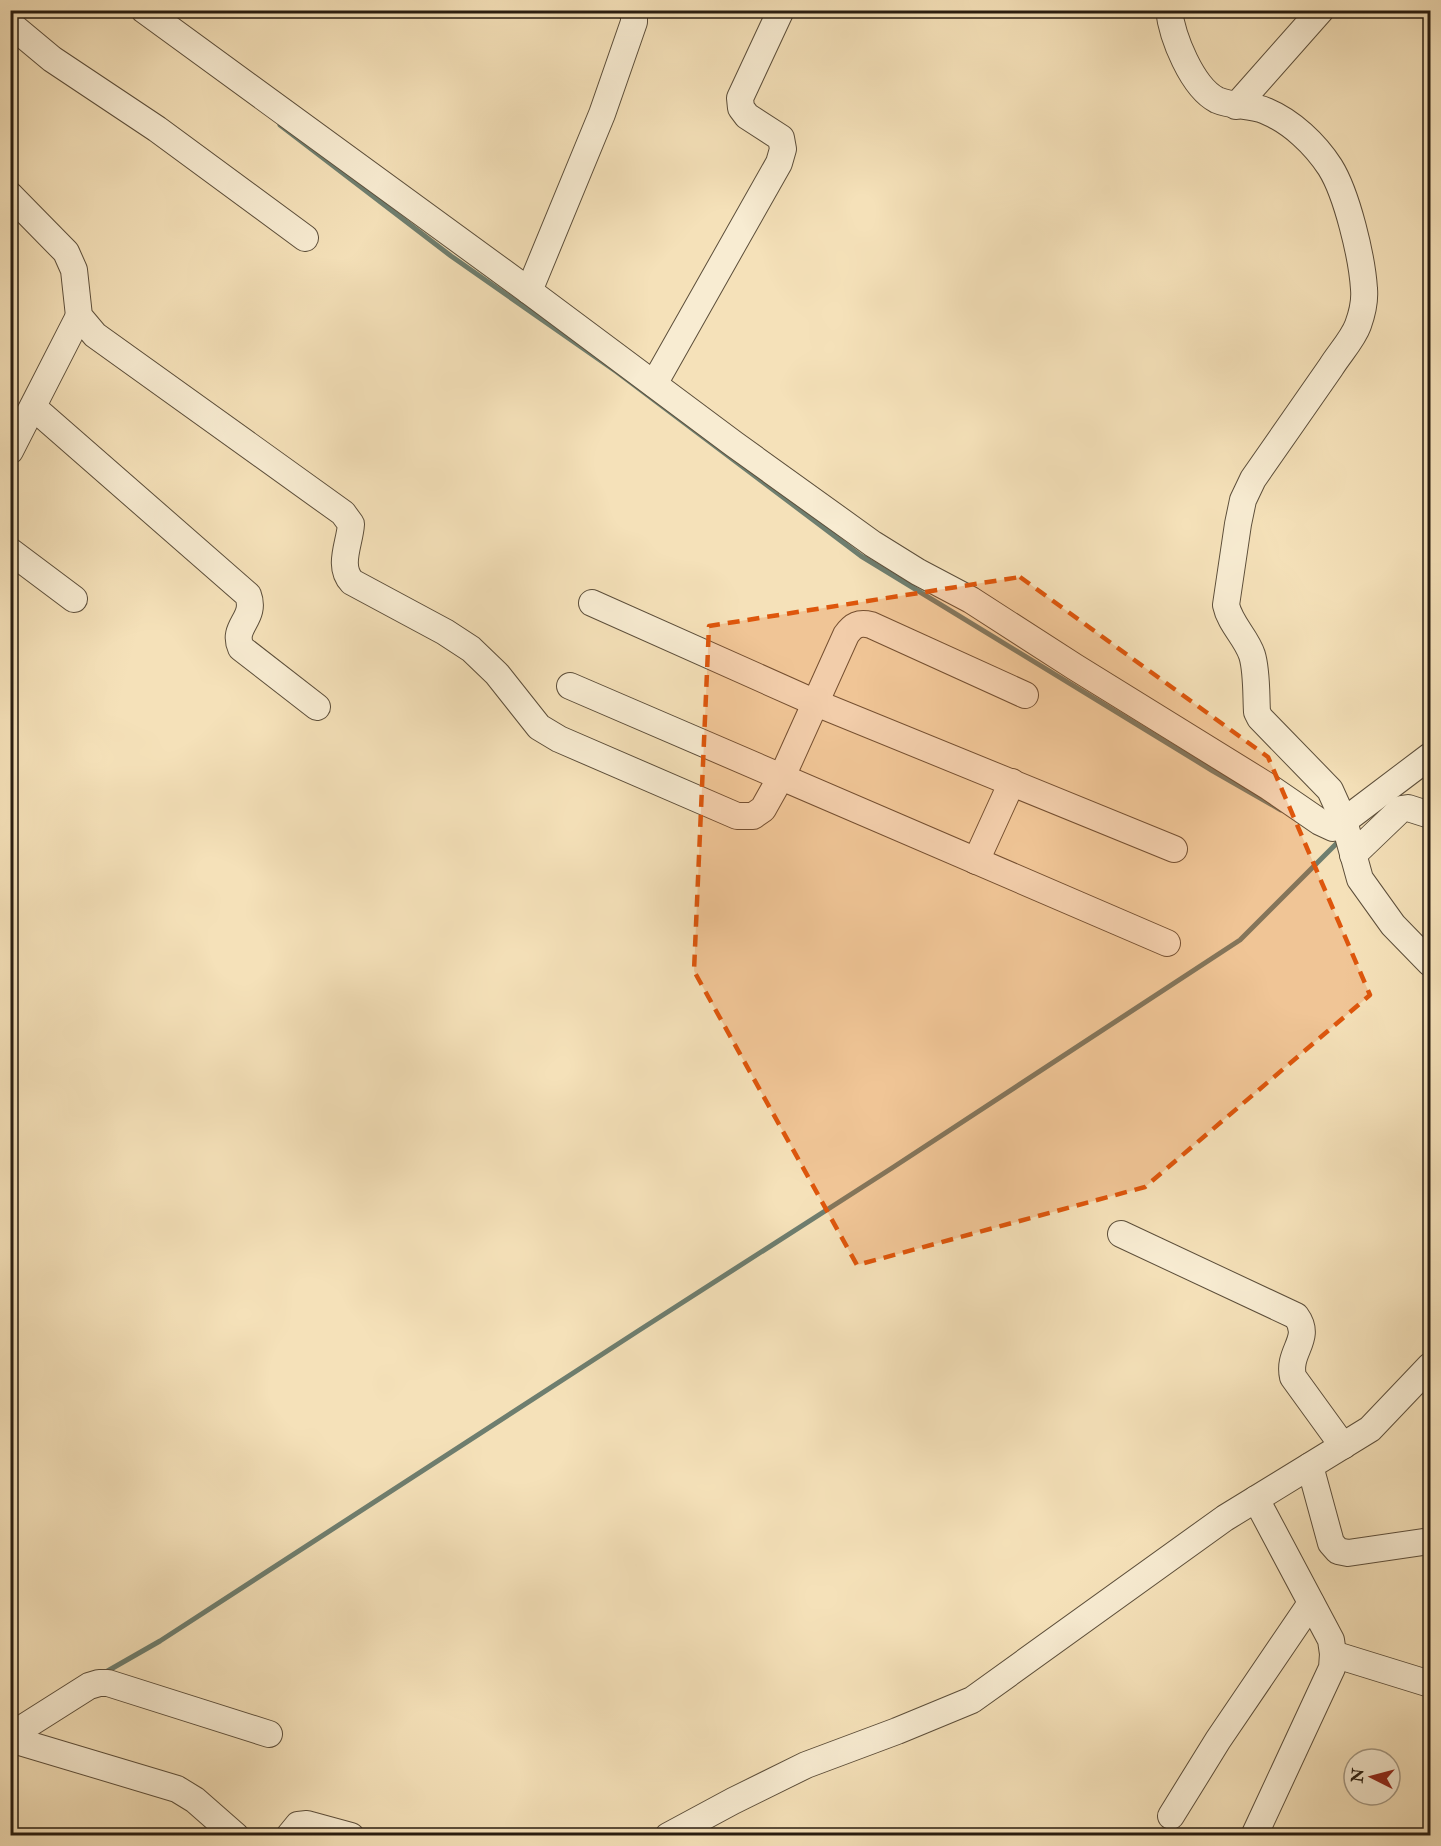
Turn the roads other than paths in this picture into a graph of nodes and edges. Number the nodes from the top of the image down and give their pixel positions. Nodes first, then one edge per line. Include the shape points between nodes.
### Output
1 (144, 10) edge
2 (631, 10) edge
3 (781, 10) edge
4 (1169, 10) edge
5 (1321, 10) edge
6 (10, 24) edge
7 (1236, 106) junction
8 (10, 195) edge
9 (305, 238) dead end
10 (529, 291) junction
11 (79, 316) junction
12 (654, 384) junction
13 (33, 407) junction
14 (10, 451) edge
15 (10, 551) edge
16 (74, 599) dead end
17 (592, 603) dead end
18 (570, 686) dead end
19 (1025, 695) dead end
20 (816, 703) junction
21 (317, 707) dead end
22 (1431, 756) edge
23 (781, 777) junction
24 (1012, 782) junction
25 (1431, 815) edge
26 (1348, 835) junction
27 (1174, 849) dead end
28 (976, 861) junction
29 (1167, 943) dead end
30 (1431, 963) edge
31 (1121, 1234) dead end
32 (1431, 1366) edge
33 (1343, 1446) junction
34 (1310, 1466) junction
35 (1256, 1499) junction
36 (1431, 1541) edge
37 (1311, 1603) junction
38 (1333, 1654) junction
39 (1431, 1684) edge
40 (270, 1734) dead end
41 (10, 1738) edge
42 (1171, 1815) dead end
43 (236, 1836) edge
44 (289, 1836) edge
45 (351, 1836) edge
46 (668, 1836) edge
47 (1254, 1836) edge

1 - 10 street
2 - 10 street via 634,22 602,114
3 - 12 street via 740,98 747,116 781,138 781,156
4 - 7 street via 1189,70 1201,87
5 - 7 street
6 - 9 street via 52,59 157,129
7 - 26 street via 1266,111 1298,131 1329,167 1340,185 1365,291 1357,327 1253,479 1243,500 1226,597 1228,614 1253,658 1260,718 1330,790
8 - 11 street via 66,252 74,270
10 - 12 street
11 - 13 street
11 - 23 street via 95,335 343,513 351,524 344,565 352,582 471,649 497,674 539,727 737,816 753,816 763,809
12 - 26 street via 873,544 971,600 1320,822
13 - 14 street
13 - 21 street via 248,595 250,611 238,634 241,648
15 - 16 street
17 - 20 street
18 - 23 street
19 - 20 street via 862,623 846,634
20 - 23 street
20 - 24 street
22 - 26 street
23 - 28 street
24 - 27 street
24 - 28 street
25 - 26 street via 1401,809
26 - 30 street via 1360,879 1393,925
28 - 29 street
31 - 33 street via 1296,1316 1303,1333 1291,1368 1293,1377
32 - 33 street via 1371,1429
33 - 34 street
34 - 35 street
34 - 36 street via 1331,1543 1338,1551 1348,1553
35 - 37 street
35 - 46 street via 972,1700 806,1766
37 - 38 street via 1331,1640
37 - 42 street
38 - 39 street
38 - 47 street via 1332,1668
40 - 41 street via 99,1683 88,1686
41 - 43 street via 177,1789
44 - 45 street via 298,1826 307,1824

